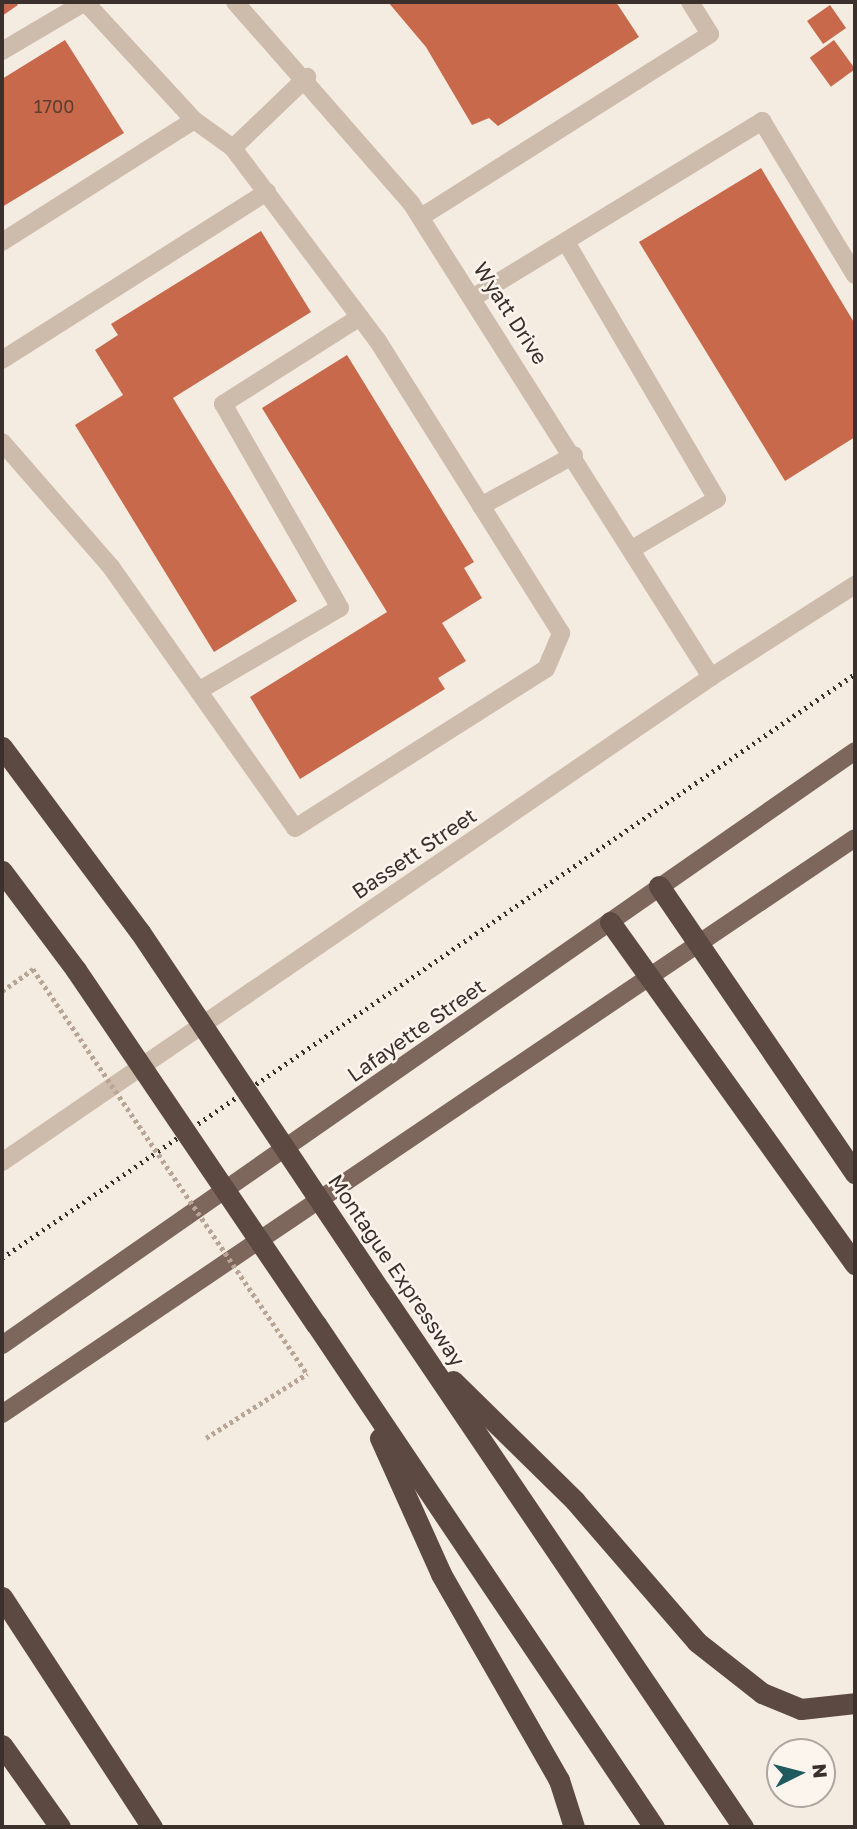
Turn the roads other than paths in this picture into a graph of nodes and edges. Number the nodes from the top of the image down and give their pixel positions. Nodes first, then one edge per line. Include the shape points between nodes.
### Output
1 (85, 2) edge
2 (235, 2) edge
3 (690, 2) edge
4 (2, 51) edge
5 (307, 77) junction
6 (194, 120) junction
7 (233, 148) junction
8 (267, 192) junction
9 (421, 217) junction
10 (2, 242) edge
11 (566, 242) junction
12 (855, 275) edge
13 (474, 297) junction
14 (360, 317) junction
15 (2, 360) edge
16 (2, 442) edge
17 (574, 455) junction
18 (481, 506) junction
19 (632, 549) junction
20 (855, 585) edge
21 (711, 677) junction
22 (200, 690) junction
23 (2, 747) edge
24 (855, 751) edge
25 (855, 838) edge
26 (2, 871) edge
27 (659, 886) junction
28 (610, 922) junction
29 (701, 944) junction
30 (652, 978) junction
31 (2, 1161) edge
32 (855, 1173) edge
33 (855, 1264) edge
34 (2, 1345) edge
35 (419, 1348) junction
36 (356, 1385) junction
37 (2, 1414) edge
38 (2, 1597) edge
39 (855, 1703) edge
40 (2, 1745) edge
41 (60, 1827) edge
42 (152, 1827) edge
43 (574, 1827) edge
44 (654, 1827) edge
45 (743, 1827) edge

1 - 4 street
1 - 6 street
2 - 5 street, Wyatt Drive
3 - 9 street via 710,34
5 - 7 street
5 - 9 street, Wyatt Drive
6 - 7 street
6 - 10 street
7 - 8 street
8 - 14 street
8 - 15 street
9 - 13 street, Wyatt Drive
11 - 12 street via 762,121
11 - 13 street
11 - 19 street via 717,499
13 - 17 street, Wyatt Drive
14 - 18 street
14 - 22 street via 223,404 340,608
16 - 22 street via 111,567
17 - 18 street
17 - 19 street, Wyatt Drive
18 - 22 street via 561,633 545,669 295,828
19 - 21 street, Wyatt Drive
20 - 21 street, Bassett Street
21 - 31 street, Bassett Street
23 - 35 highway, Montague Expressway, bridge via 140,932
24 - 27 main road, Lafayette Street
25 - 29 main road
26 - 36 highway, bridge via 76,970
27 - 28 main road, Lafayette Street
27 - 29 highway
28 - 30 highway
28 - 34 main road, Lafayette Street
29 - 30 main road
29 - 32 highway
30 - 33 highway
30 - 37 main road
35 - 39 highway via 575,1501 708,1650 762,1693 801,1709
35 - 45 highway, Montague Expressway
36 - 43 highway via 441,1574 559,1780
36 - 44 highway
38 - 42 highway
40 - 41 highway

